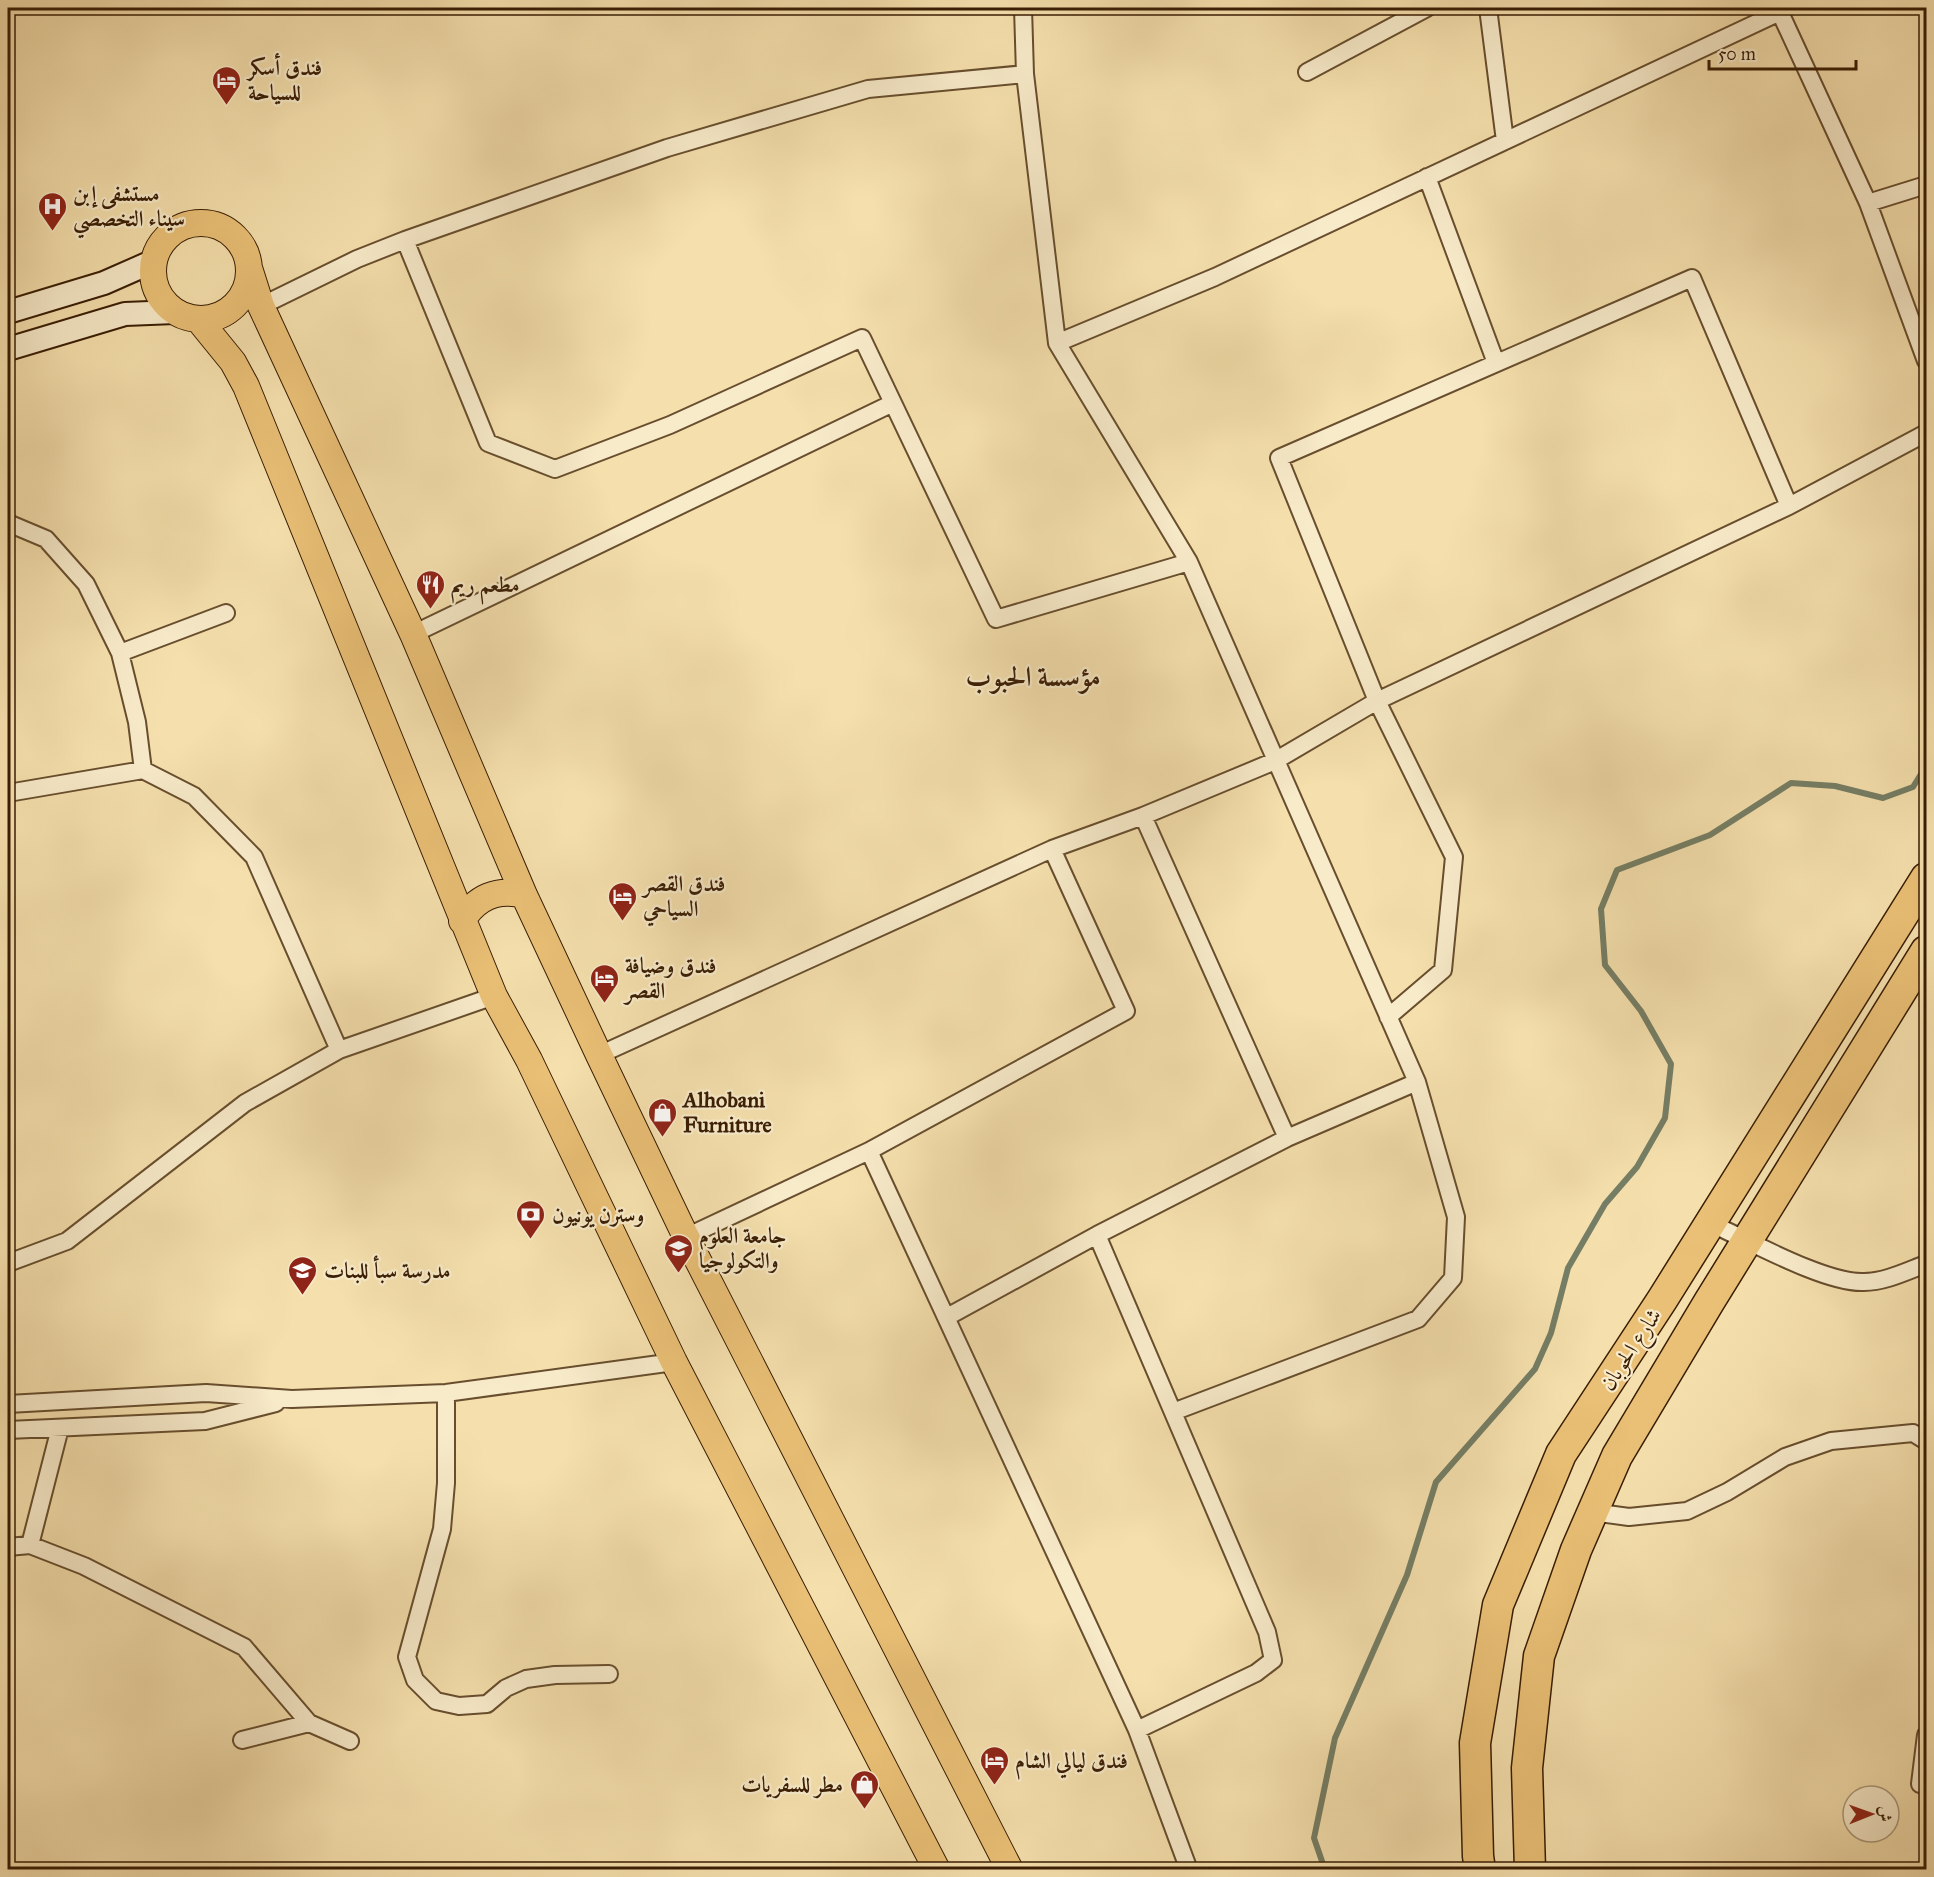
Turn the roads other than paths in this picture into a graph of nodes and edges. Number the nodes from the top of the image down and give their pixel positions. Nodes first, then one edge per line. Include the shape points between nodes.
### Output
1 (1023, 8) edge
2 (1427, 8) edge
3 (1488, 8) edge
4 (1779, 10) edge
5 (1307, 72) dead end
6 (1025, 74) junction
7 (1504, 141) junction
8 (1427, 177) junction
9 (1926, 185) edge
10 (1868, 203) junction
11 (405, 240) junction
12 (154, 261) junction
13 (249, 268) junction
14 (261, 306) junction
15 (8, 312) edge
16 (186, 316) junction
17 (1057, 343) junction
18 (8, 349) edge
19 (1926, 361) edge
20 (1496, 363) junction
21 (893, 403) junction
22 (1926, 433) edge
23 (1789, 506) junction
24 (8, 523) edge
25 (1189, 562) junction
26 (226, 613) dead end
27 (413, 634) junction
28 (120, 653) junction
29 (1377, 701) junction
30 (1275, 761) junction
31 (143, 770) junction
32 (8, 793) edge
33 (1143, 816) junction
34 (1052, 849) junction
35 (1926, 878) edge
36 (524, 895) junction
37 (462, 921) junction
38 (1926, 951) edge
39 (494, 996) junction
40 (1388, 1017) junction
41 (339, 1050) junction
42 (599, 1055) junction
43 (1417, 1082) junction
44 (1287, 1138) junction
45 (869, 1151) junction
46 (1710, 1224) junction
47 (1097, 1235) junction
48 (686, 1237) junction
49 (1747, 1240) junction
50 (8, 1263) edge
51 (1926, 1264) edge
52 (947, 1317) junction
53 (674, 1362) junction
54 (446, 1393) junction
55 (292, 1399) junction
56 (8, 1404) edge
57 (1173, 1412) junction
58 (60, 1428) junction
59 (8, 1430) edge
60 (1926, 1441) edge
61 (1592, 1512) junction
62 (30, 1545) junction
63 (8, 1547) edge
64 (609, 1674) dead end
65 (309, 1723) junction
66 (1137, 1730) junction
67 (1926, 1735) edge
68 (242, 1740) dead end
69 (350, 1741) dead end
70 (1920, 1784) dead end
71 (937, 1869) edge
72 (1010, 1869) edge
73 (1189, 1869) edge
74 (1480, 1869) edge
75 (1530, 1869) edge

1 - 6 street
2 - 5 street
3 - 7 street
4 - 7 street
4 - 10 street
6 - 11 street via 868,89 667,148
6 - 17 street
7 - 8 street
8 - 17 street via 1215,277
8 - 20 street
9 - 10 street
10 - 19 street
11 - 14 street
11 - 21 street via 488,443 555,469 670,425 862,338
12 - 13 main road via 169,234 182,226 205,223 226,230 238,240
12 - 15 main road via 104,283
12 - 16 main road via 156,289 164,302
13 - 14 main road
13 - 16 main road via 247,285 229,311 214,318
14 - 27 main road
16 - 18 main road via 125,314
16 - 37 main road via 233,362 246,386
17 - 25 street
20 - 23 street via 1692,278
20 - 29 street via 1279,458
21 - 25 street via 996,619
21 - 27 street
22 - 23 street
23 - 29 street
24 - 28 street via 46,539 87,584
25 - 30 street
26 - 28 street
27 - 36 main road
28 - 31 street via 137,722
29 - 30 street
29 - 40 street via 1454,857 1443,970
30 - 33 street
30 - 40 street
31 - 32 street
31 - 41 street via 194,796 254,857
33 - 34 street
33 - 44 street
34 - 42 street
34 - 45 street via 1126,1011
35 - 46 highway, شارع الحوبان
36 - 37 main road via 506,892 488,896 472,906
36 - 42 main road
37 - 39 main road
38 - 49 highway, شارع الحوبان
39 - 41 street
39 - 53 main road via 529,1060
40 - 43 street
41 - 50 street via 244,1103 67,1241
42 - 48 main road
43 - 44 street
43 - 57 street via 1456,1217 1453,1278 1418,1319
44 - 47 street
45 - 48 street
45 - 52 street
46 - 49 street
46 - 74 highway, شارع الحوبان via 1561,1454 1498,1605 1475,1743
47 - 52 street
47 - 57 street
48 - 72 main road
49 - 51 street via 1850,1282 1879,1281
49 - 61 highway, شارع الحوبان via 1617,1456
52 - 66 street
53 - 54 street
53 - 71 main road
54 - 55 street
54 - 64 street via 442,1529 407,1657 415,1680 436,1701 459,1706 487,1704 506,1688 526,1679
55 - 56 street via 206,1393
55 - 58 street via 205,1421
57 - 66 street via 1267,1632 1273,1660 1256,1673
58 - 59 street
58 - 62 street
60 - 61 street via 1913,1433 1831,1441 1785,1457 1686,1511 1629,1517
61 - 75 highway, شارع الحوبان via 1539,1656 1527,1768
62 - 63 street
62 - 65 street via 84,1566 244,1647
65 - 68 street
65 - 69 street
66 - 73 street
67 - 70 street

